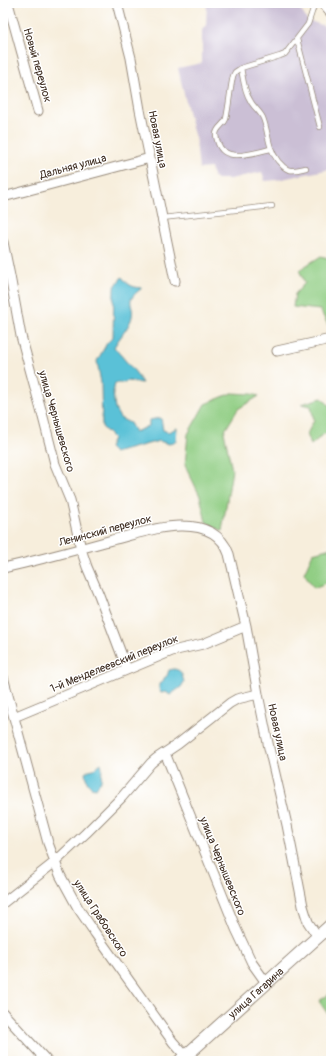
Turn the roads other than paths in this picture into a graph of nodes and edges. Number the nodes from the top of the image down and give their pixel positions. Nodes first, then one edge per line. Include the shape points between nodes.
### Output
1 (8, 3) edge
2 (117, 3) edge
3 (315, 3) edge
4 (324, 3) edge
5 (331, 11) edge
6 (297, 39) junction
7 (240, 68) junction
8 (38, 111) dead end
9 (320, 127) dead end
10 (271, 149) junction
11 (150, 158) junction
12 (306, 168) dead end
13 (3, 197) edge
14 (272, 206) dead end
15 (162, 218) junction
16 (3, 242) edge
17 (175, 281) dead end
18 (331, 339) edge
19 (277, 351) dead end
20 (213, 534) joint
21 (81, 549) junction
22 (3, 568) edge
23 (246, 626) junction
24 (128, 669) junction
25 (3, 677) edge
26 (258, 694) junction
27 (14, 717) junction
28 (165, 753) junction
29 (55, 862) junction
30 (3, 903) edge
31 (331, 925) edge
32 (318, 937) junction
33 (266, 984) junction
34 (3, 1013) edge
35 (41, 1059) edge
36 (185, 1059) edge

1 - 8 street, Новый переулок
2 - 11 street, Новая улица via 131,58
3 - 6 lane via 308,24
4 - 5 main road
6 - 7 lane via 285,54
6 - 9 lane
7 - 10 lane via 249,99 263,119
7 - 10 lane via 233,76 225,120 216,132 217,142 225,152 239,156
10 - 12 lane via 286,169
11 - 13 street, Дальняя улица
11 - 15 street, Новая улица
14 - 15 lane
15 - 17 street, Новая улица
16 - 21 street, улица Чернышевского via 21,336 55,464 70,500
18 - 19 street
20 - 21 street, Ленинский переулок via 196,527 173,526
20 - 23 street, Новая улица via 226,546 229,554
21 - 22 street, Ленинский переулок
21 - 24 street, улица Чернышевского
23 - 24 street, 1-й Менделеевский переулок via 203,644 172,650
23 - 26 street, Новая улица
24 - 27 street, 1-й Менделеевский переулок
25 - 27 street, улица Грабовского
26 - 28 street via 230,702
26 - 32 street, Новая улица via 303,906 308,922
27 - 29 street, улица Грабовского
28 - 29 street via 151,763 118,802
28 - 33 street, улица Чернышевского via 236,929 252,963
29 - 30 street
29 - 36 street, улица Грабовского via 68,891 95,933
31 - 32 main road, улица Гагарина
32 - 33 main road, улица Гагарина
33 - 36 main road, улица Гагарина
34 - 35 street

